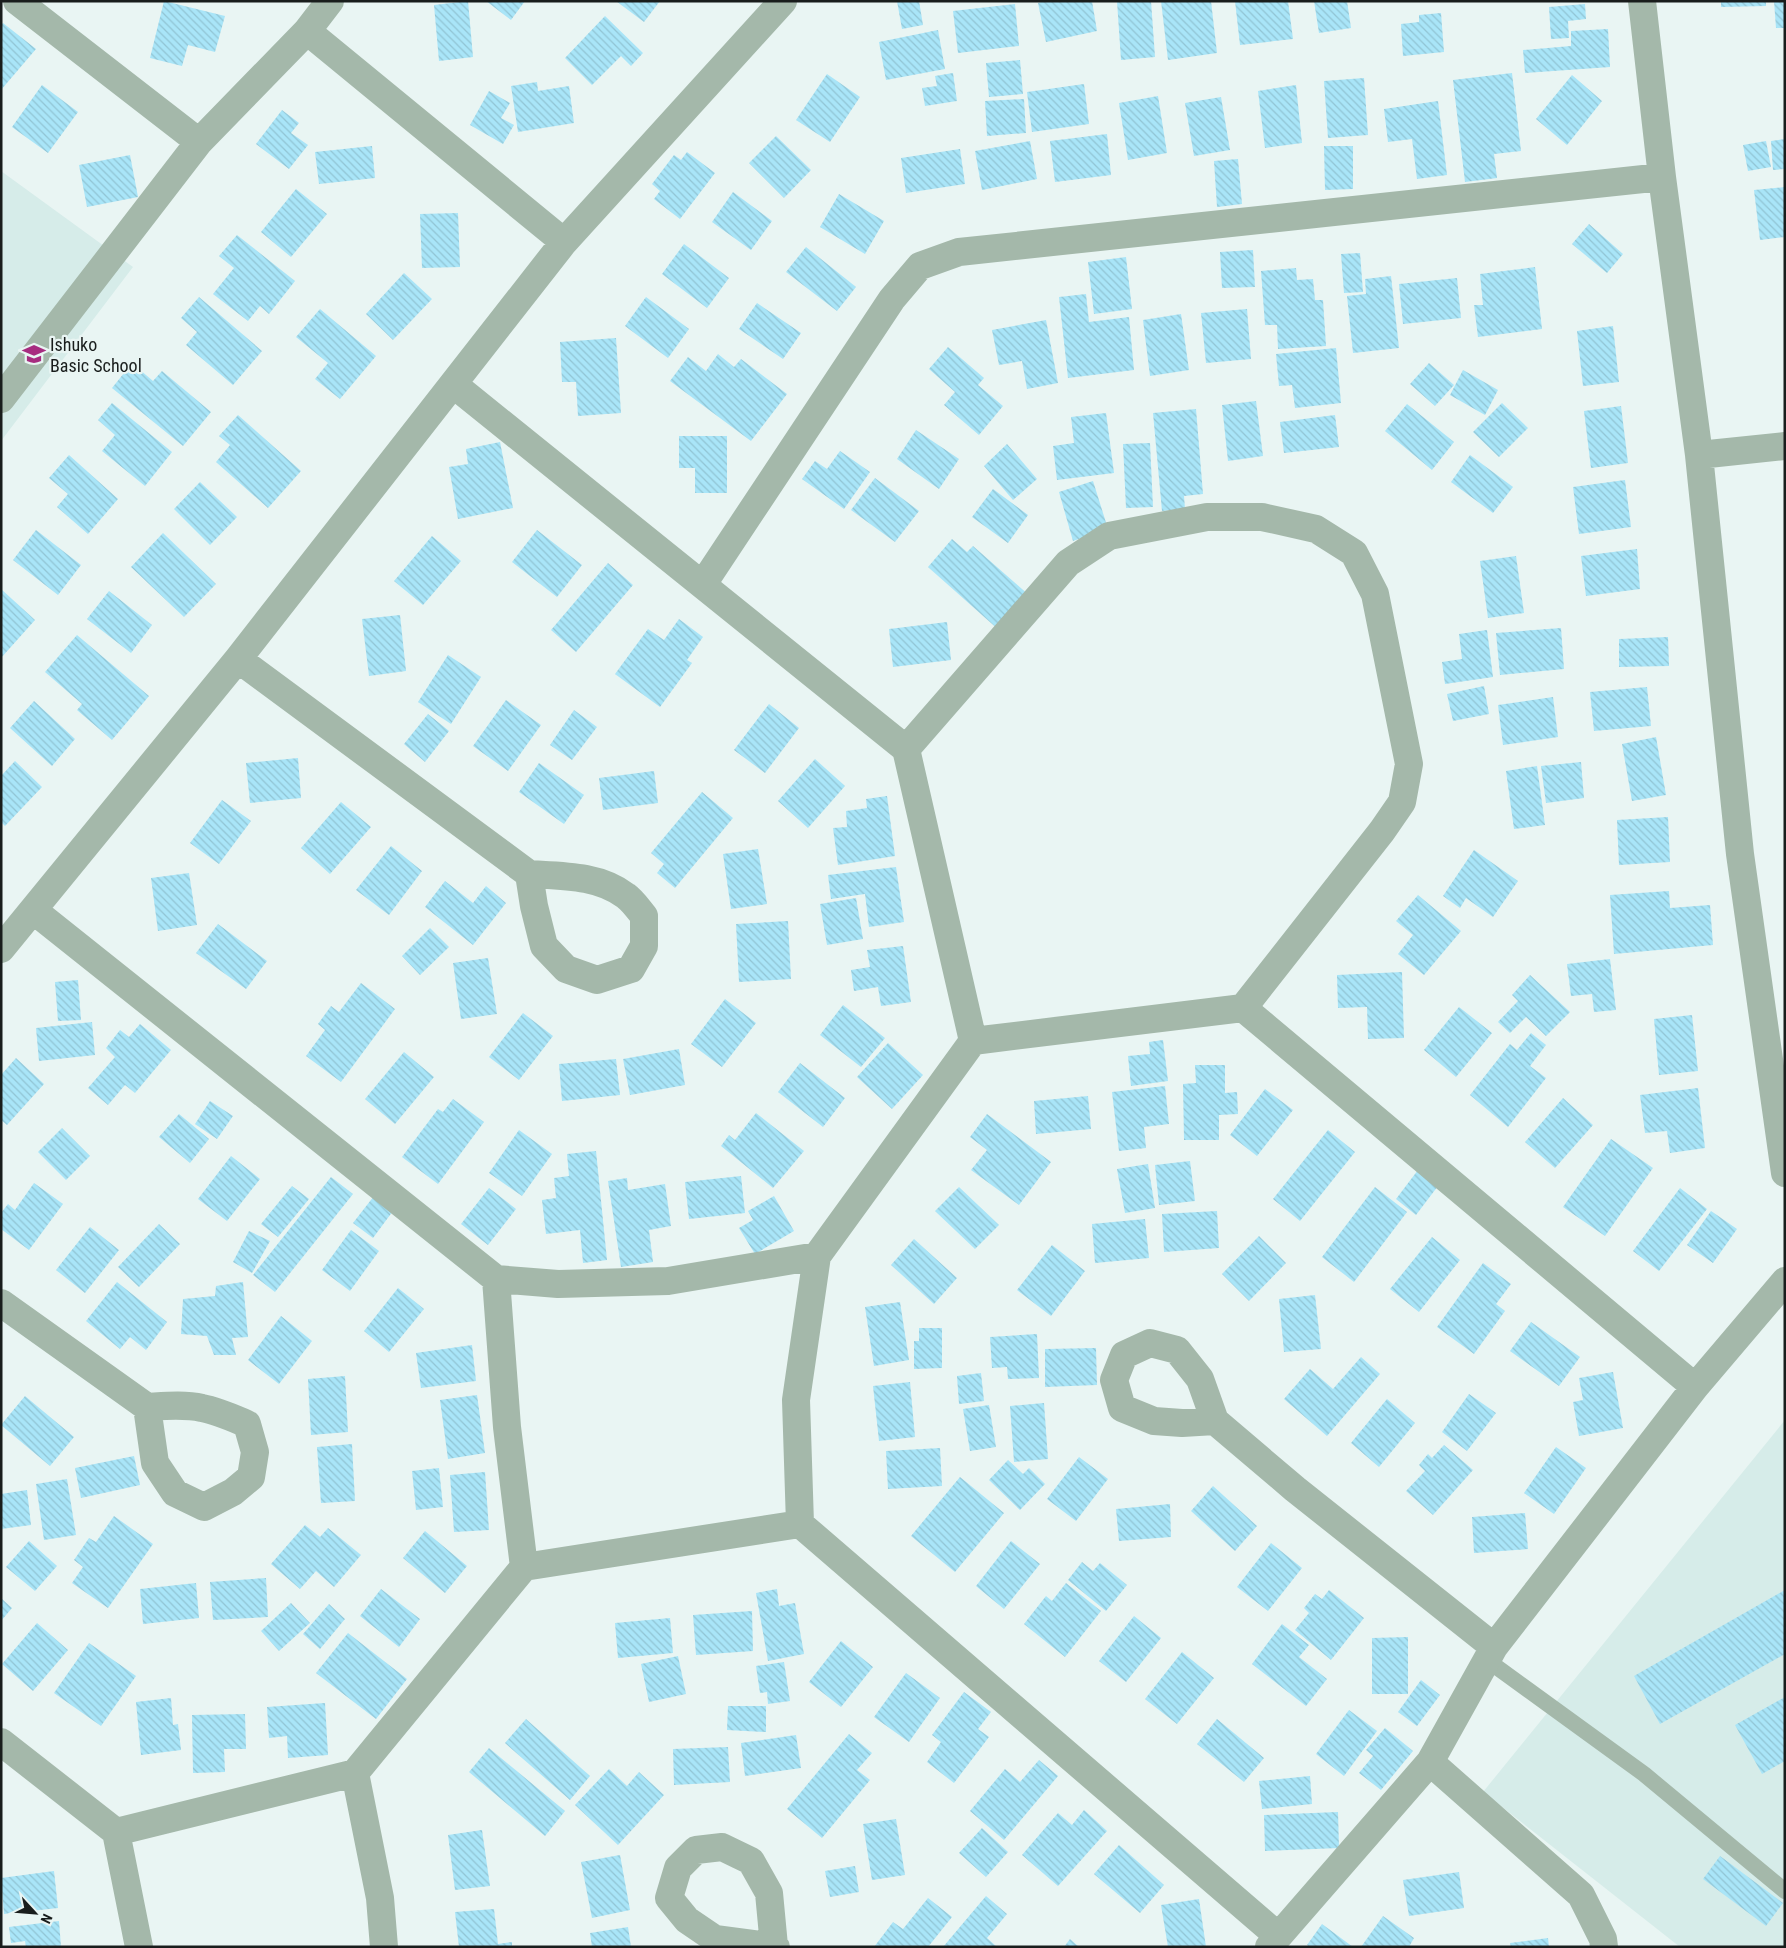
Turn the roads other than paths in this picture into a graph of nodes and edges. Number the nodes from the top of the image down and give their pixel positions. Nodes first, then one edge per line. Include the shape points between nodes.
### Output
1 (17, 1) edge
2 (783, 1) edge
3 (1642, 1) edge
4 (318, 12) edge
5 (199, 142) junction
6 (1662, 177) junction
7 (564, 242) junction
8 (454, 384) junction
9 (1, 399) edge
10 (1785, 446) edge
11 (1699, 455) junction
12 (703, 584) junction
13 (238, 659) junction
14 (906, 749) junction
15 (529, 874) junction
16 (33, 910) junction
17 (1, 949) edge
18 (1242, 1008) junction
19 (973, 1041) junction
20 (1785, 1173) edge
21 (817, 1256) junction
22 (496, 1278) junction
23 (1785, 1281) edge
24 (1, 1303) edge
25 (1695, 1387) junction
26 (147, 1407) dead end
27 (1215, 1421) dead end
28 (800, 1524) junction
29 (524, 1567) junction
30 (1490, 1653) junction
31 (1, 1742) edge
32 (1430, 1762) junction
33 (355, 1773) junction
34 (116, 1832) junction
35 (1785, 1891) edge
36 (1273, 1941) edge
37 (139, 1947) edge
38 (384, 1947) edge
39 (1604, 1947) edge

1 - 5 street
2 - 7 street
3 - 6 street
4 - 5 street
4 - 7 street
5 - 9 street
6 - 11 street
6 - 12 street via 959,252 920,266 892,299
7 - 8 street
8 - 12 street
8 - 13 street
10 - 11 street
11 - 20 street via 1740,854
12 - 14 street
13 - 15 street
13 - 16 street
14 - 18 street via 1068,563 1109,536 1207,517 1262,518 1316,529 1354,553 1375,594 1409,764 1402,802
14 - 19 street
15 - 15 street via 568,876 605,883 628,896 644,916 644,946 631,968 596,980 566,969 544,946
16 - 17 street
16 - 22 street
18 - 19 street
18 - 25 street
19 - 21 street
21 - 22 street via 668,1281 558,1284
21 - 28 street via 796,1400
22 - 29 street
23 - 25 street
24 - 26 street
25 - 30 street
27 - 30 street
28 - 29 street
28 - 36 street
29 - 33 street
30 - 32 street
30 - 35 lane via 1644,1774
31 - 34 street
32 - 36 street
32 - 39 street via 1581,1895
33 - 34 street
33 - 38 street via 380,1898
34 - 37 street

